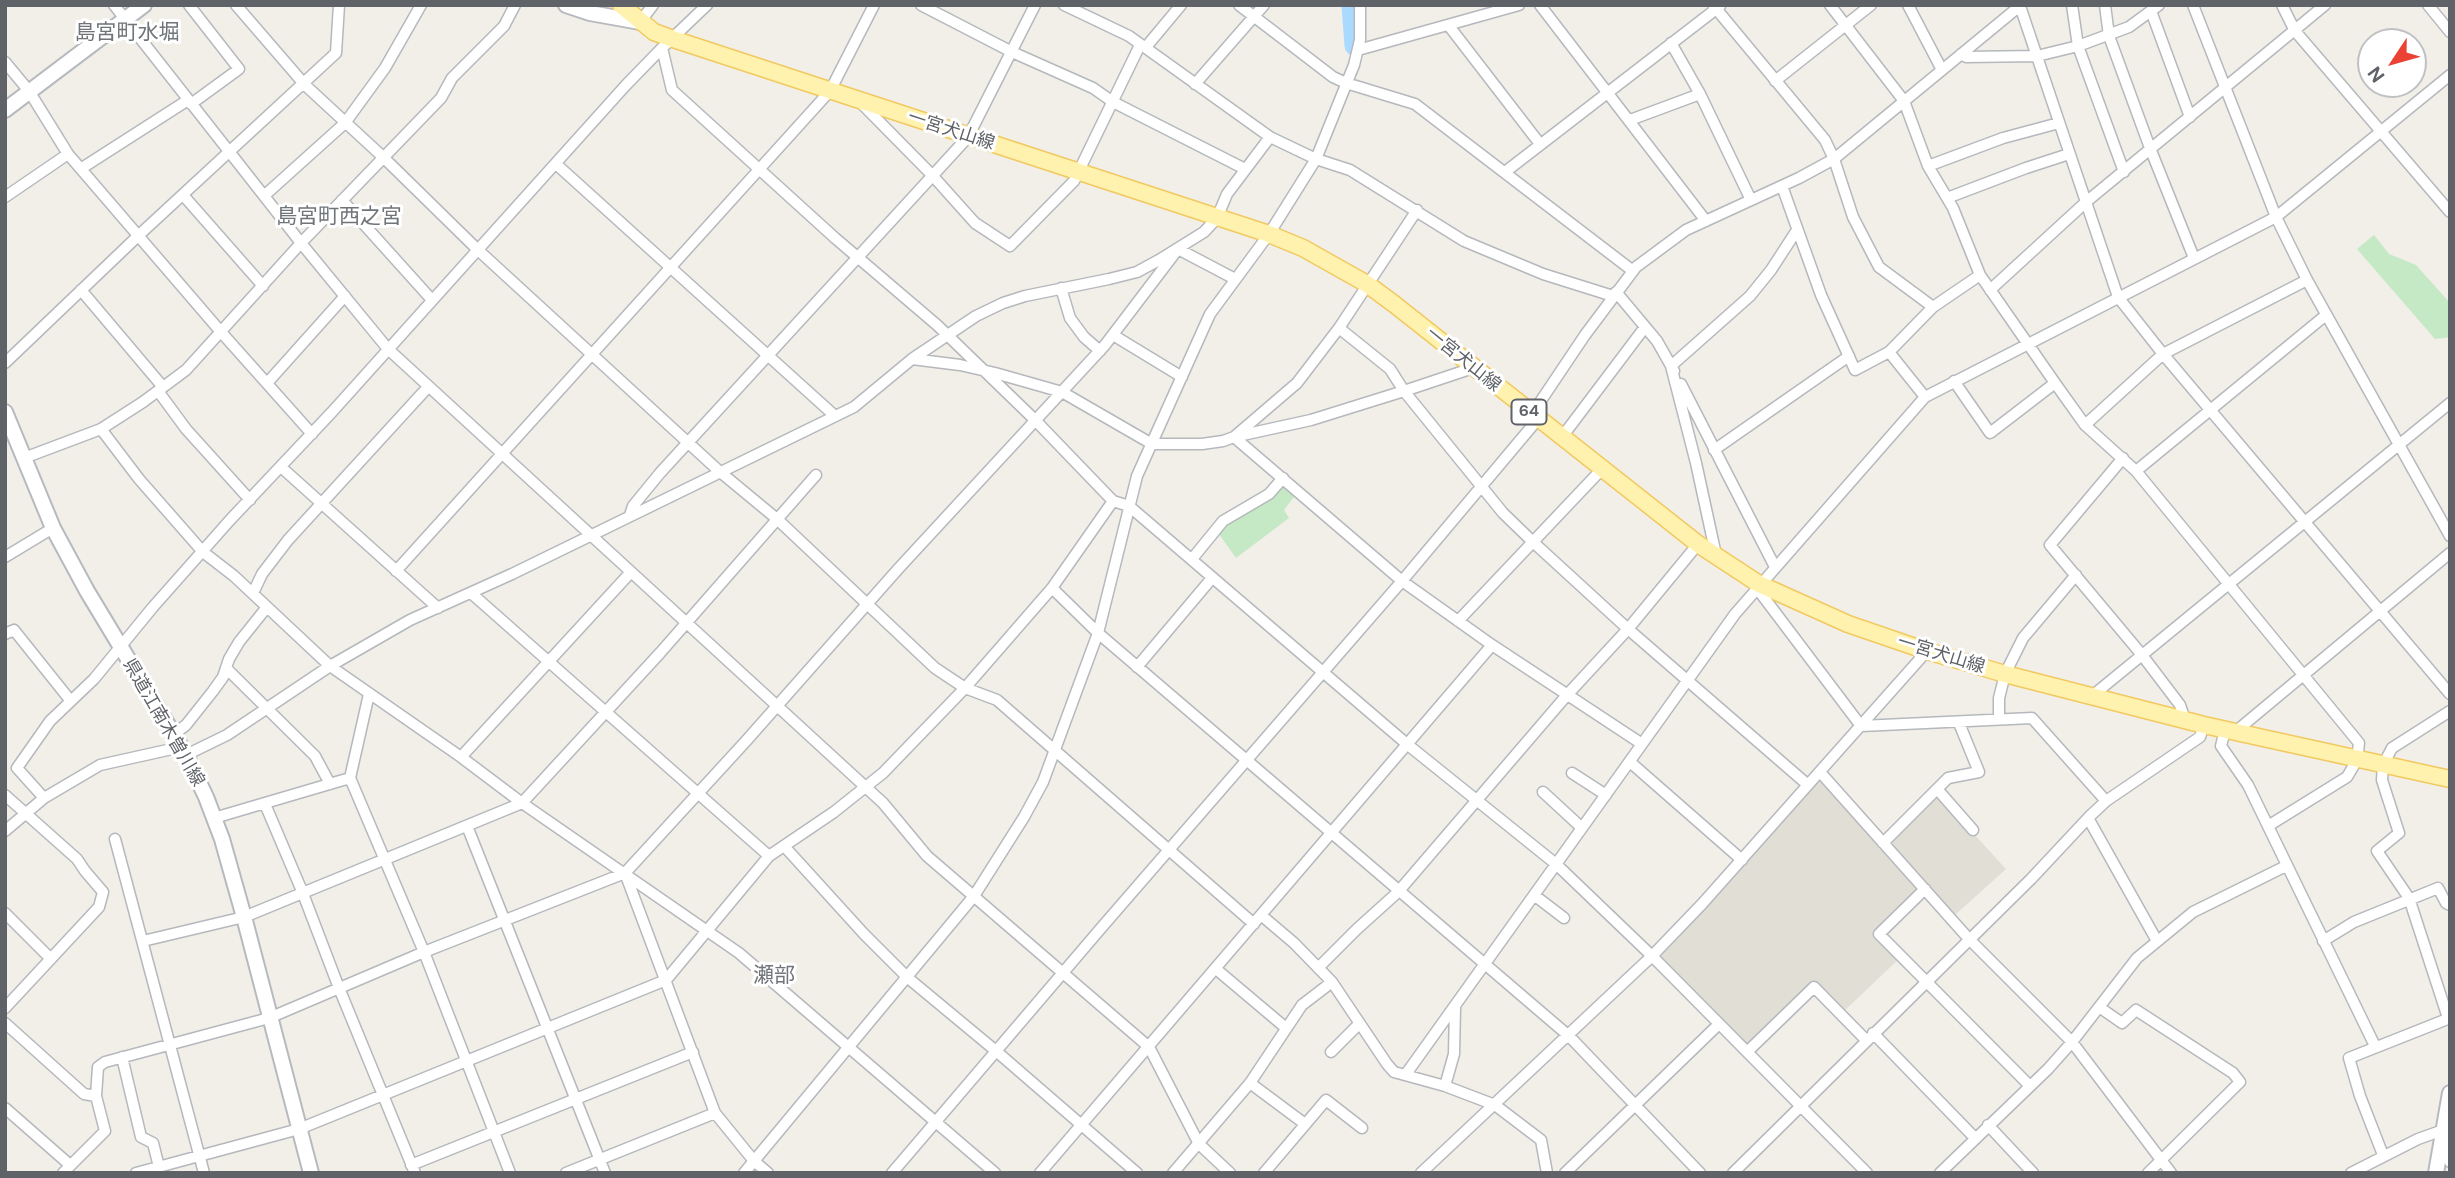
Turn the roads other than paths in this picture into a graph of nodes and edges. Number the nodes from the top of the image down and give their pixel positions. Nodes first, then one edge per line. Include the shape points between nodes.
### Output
1 (114, 5) edge
2 (144, 5) edge
3 (189, 5) edge
4 (236, 5) edge
5 (340, 5) edge
6 (421, 5) edge
7 (515, 5) edge
8 (566, 5) edge
9 (621, 5) edge
10 (653, 5) edge
11 (707, 5) edge
12 (874, 5) edge
13 (921, 5) edge
14 (1035, 5) edge
15 (1064, 5) edge
16 (1181, 5) edge
17 (1239, 5) edge
18 (1264, 5) edge
19 (1360, 5) edge
20 (1519, 5) edge
21 (1540, 5) edge
22 (1830, 5) edge
23 (1871, 5) edge
24 (1908, 5) edge
25 (2071, 5) edge
26 (2105, 5) edge
27 (2193, 5) edge
28 (2282, 5) edge
29 (2325, 5) edge
30 (2428, 5) edge
31 (2020, 6) edge
32 (1716, 7) edge
33 (2155, 8) edge
34 (1254, 16) junction
35 (125, 19) junction
36 (640, 22) junction
37 (1846, 25) junction
38 (1449, 26) junction
39 (2295, 31) junction
40 (2450, 32) edge
41 (2109, 36) junction
42 (668, 43) junction
43 (1671, 43) junction
44 (1143, 46) junction
45 (2078, 47) junction
46 (1357, 50) junction
47 (1012, 52) junction
48 (1961, 54) junction
49 (2037, 55) junction
50 (5, 62) edge
51 (1942, 69) junction
52 (2450, 75) edge
53 (1775, 81) junction
54 (1346, 83) junction
55 (1195, 84) junction
56 (304, 85) junction
57 (2225, 89) junction
58 (29, 91) junction
59 (830, 91) junction
60 (1606, 94) junction
61 (1700, 94) junction
62 (858, 100) junction
63 (1904, 101) junction
64 (190, 102) junction
65 (1113, 102) junction
66 (5, 110) edge
67 (2190, 117) junction
68 (1630, 120) junction
69 (345, 123) junction
70 (2059, 123) junction
71 (2379, 131) junction
72 (968, 137) junction
73 (1270, 137) junction
74 (1540, 144) junction
75 (2150, 148) junction
76 (229, 152) junction
77 (68, 154) junction
78 (2069, 154) junction
79 (383, 157) junction
80 (1316, 159) junction
81 (1834, 159) junction
82 (556, 164) junction
83 (1928, 166) junction
84 (82, 168) junction
85 (758, 169) junction
86 (1245, 169) junction
87 (1077, 172) junction
88 (1504, 172) junction
89 (2124, 172) junction
90 (932, 174) junction
91 (1782, 186) junction
92 (183, 195) junction
93 (265, 195) junction
94 (5, 197) edge
95 (1947, 198) junction
96 (342, 200) junction
97 (1751, 200) junction
98 (2086, 202) junction
99 (1417, 210) junction
100 (2449, 211) edge
101 (2276, 217) junction
102 (1217, 218) junction
103 (1706, 221) junction
104 (1797, 229) junction
105 (1269, 234) junction
106 (139, 235) junction
107 (301, 243) junction
108 (1178, 249) junction
109 (478, 250) junction
110 (858, 258) junction
111 (2194, 258) junction
112 (670, 267) junction
113 (1633, 271) junction
114 (1980, 275) junction
115 (1235, 279) junction
116 (2307, 280) junction
117 (1367, 285) junction
118 (263, 286) junction
119 (1061, 288) junction
120 (81, 290) junction
121 (1990, 290) junction
122 (1615, 294) junction
123 (345, 296) junction
124 (2118, 297) junction
125 (432, 300) junction
126 (1933, 307) junction
127 (2326, 315) junction
128 (1645, 327) junction
129 (1339, 328) junction
130 (220, 332) junction
131 (947, 335) junction
132 (1113, 335) junction
133 (2027, 343) junction
134 (388, 349) junction
135 (1100, 351) junction
136 (1889, 352) junction
137 (591, 354) junction
138 (2163, 354) junction
139 (769, 355) junction
140 (1849, 356) junction
141 (912, 359) junction
142 (5, 363) edge
143 (1671, 366) junction
144 (1473, 368) junction
145 (983, 370) junction
146 (1182, 377) junction
147 (1954, 381) junction
148 (268, 382) junction
149 (2054, 383) junction
150 (428, 387) junction
151 (161, 389) junction
152 (1404, 391) junction
153 (1062, 392) junction
154 (1925, 397) junction
155 (2450, 403) edge
156 (2211, 410) junction
157 (5, 412) edge
158 (835, 416) junction
159 (1535, 416) junction
160 (1035, 420) junction
161 (2085, 425) junction
162 (100, 429) junction
163 (312, 434) junction
164 (1234, 436) junction
165 (1562, 437) junction
166 (688, 442) junction
167 (1152, 444) junction
168 (2399, 445) junction
169 (1714, 450) junction
170 (500, 453) junction
171 (24, 458) junction
172 (2123, 458) junction
173 (281, 467) junction
174 (1602, 468) junction
175 (719, 471) junction
176 (2136, 471) junction
177 (816, 475) dead end
178 (1283, 478) junction
179 (1483, 486) junction
180 (250, 500) junction
181 (1113, 501) junction
182 (322, 504) junction
183 (1129, 506) junction
184 (630, 515) junction
185 (776, 519) junction
186 (2305, 523) junction
187 (53, 528) junction
188 (590, 534) junction
189 (2450, 536) edge
190 (1533, 542) junction
191 (1698, 544) junction
192 (7, 552) edge
193 (203, 552) junction
194 (2450, 553) edge
195 (1716, 556) junction
196 (1192, 559) junction
197 (1775, 567) junction
198 (396, 571) junction
199 (631, 572) junction
200 (2076, 575) junction
201 (1212, 578) junction
202 (1402, 582) junction
203 (2230, 584) junction
204 (1757, 586) junction
205 (1052, 588) junction
206 (253, 593) junction
207 (471, 593) junction
208 (868, 604) junction
209 (267, 607) junction
210 (438, 608) junction
211 (2379, 611) junction
212 (1458, 621) junction
213 (686, 623) junction
214 (1628, 629) junction
215 (1098, 633) junction
216 (5, 634) edge
217 (1492, 645) junction
218 (121, 649) junction
219 (1927, 651) junction
220 (2142, 655) junction
221 (550, 661) junction
222 (330, 666) junction
223 (1137, 667) junction
224 (226, 668) junction
225 (1324, 671) junction
226 (2005, 674) junction
227 (2304, 674) junction
228 (1688, 680) junction
229 (965, 688) junction
230 (369, 694) junction
231 (2450, 694) edge
232 (1567, 695) junction
233 (2092, 696) junction
234 (71, 701) junction
235 (777, 705) junction
236 (269, 709) junction
237 (607, 711) junction
238 (2450, 711) edge
239 (1998, 719) junction
240 (2185, 720) junction
241 (1959, 723) junction
242 (2204, 725) junction
243 (1861, 726) junction
244 (2230, 731) junction
245 (1642, 744) junction
246 (1408, 745) junction
247 (180, 746) junction
248 (1054, 752) junction
249 (460, 757) junction
250 (2357, 760) junction
251 (1246, 761) junction
252 (1630, 762) junction
253 (2383, 765) junction
254 (1820, 772) junction
255 (1572, 773) dead end
256 (350, 778) junction
257 (2450, 779) edge
258 (330, 784) junction
259 (1808, 785) junction
260 (866, 787) junction
261 (1938, 790) junction
262 (1543, 792) dead end
263 (698, 793) junction
264 (5, 795) edge
265 (1606, 796) junction
266 (44, 798) junction
267 (2106, 801) junction
268 (1476, 802) junction
269 (522, 803) junction
270 (265, 804) junction
271 (26, 814) junction
272 (214, 818) junction
273 (2088, 818) junction
274 (467, 826) junction
275 (2268, 826) junction
276 (1583, 828) junction
277 (1973, 830) dead end
278 (5, 831) edge
279 (1331, 834) junction
280 (115, 839) dead end
281 (1884, 843) junction
282 (784, 846) junction
283 (1168, 851) junction
284 (769, 856) junction
285 (383, 858) junction
286 (1742, 860) junction
287 (1556, 864) junction
288 (2286, 866) junction
289 (625, 873) junction
290 (1925, 890) junction
291 (303, 891) junction
292 (1398, 892) junction
293 (1534, 895) junction
294 (974, 896) junction
295 (2409, 898) junction
296 (2450, 905) edge
297 (5, 913) edge
298 (244, 917) junction
299 (1564, 918) dead end
300 (1258, 920) junction
301 (504, 921) junction
302 (707, 931) junction
303 (1969, 939) junction
304 (143, 941) junction
305 (2157, 941) junction
306 (2323, 941) junction
307 (424, 952) junction
308 (1652, 956) junction
309 (51, 959) junction
310 (1484, 965) junction
311 (1318, 968) junction
312 (1216, 969) junction
313 (1064, 972) junction
314 (908, 978) junction
315 (666, 980) junction
316 (1927, 981) junction
317 (1332, 982) junction
318 (339, 988) junction
319 (1455, 1006) junction
320 (2099, 1007) junction
321 (5, 1008) edge
322 (269, 1018) junction
323 (2449, 1018) edge
324 (5, 1023) edge
325 (1359, 1024) junction
326 (1719, 1024) junction
327 (548, 1028) junction
328 (1286, 1028) junction
329 (1569, 1036) junction
330 (1870, 1037) junction
331 (2072, 1042) junction
332 (170, 1043) junction
333 (848, 1046) junction
334 (2375, 1046) junction
335 (1149, 1047) junction
336 (996, 1051) junction
337 (693, 1052) junction
338 (1331, 1052) dead end
339 (1747, 1052) junction
340 (122, 1057) junction
341 (466, 1060) junction
342 (1406, 1074) junction
343 (1250, 1083) junction
344 (1445, 1086) junction
345 (2029, 1086) junction
346 (2450, 1093) edge
347 (96, 1096) junction
348 (382, 1096) junction
349 (576, 1099) junction
350 (1495, 1105) junction
351 (1800, 1105) junction
352 (1635, 1106) junction
353 (5, 1108) edge
354 (715, 1112) junction
355 (936, 1122) junction
356 (1305, 1124) junction
357 (1988, 1125) junction
358 (1081, 1126) junction
359 (1362, 1128) dead end
360 (299, 1129) junction
361 (494, 1132) junction
362 (2445, 1134) edge
363 (1975, 1138) junction
364 (1199, 1144) junction
365 (200, 1155) junction
366 (2383, 1155) junction
367 (599, 1159) junction
368 (2161, 1160) junction
369 (754, 1161) junction
370 (2450, 1161) edge
371 (159, 1167) junction
372 (66, 1169) edge
373 (413, 1169) edge
374 (136, 1173) edge
375 (204, 1173) edge
376 (311, 1173) edge
377 (510, 1173) edge
378 (566, 1173) edge
379 (605, 1173) edge
380 (744, 1173) edge
381 (768, 1173) edge
382 (892, 1173) edge
383 (995, 1173) edge
384 (1040, 1173) edge
385 (1137, 1173) edge
386 (1173, 1173) edge
387 (1230, 1173) edge
388 (1264, 1173) edge
389 (1422, 1173) edge
390 (1547, 1173) edge
391 (1565, 1173) edge
392 (1700, 1173) edge
393 (1732, 1173) edge
394 (1867, 1173) edge
395 (1940, 1173) edge
396 (2033, 1173) edge
397 (2148, 1173) edge
398 (2171, 1173) edge
399 (2351, 1173) edge
400 (2435, 1173) edge

1 - 35 street
2 - 35 main road
3 - 64 street via 239,69
4 - 56 street
5 - 56 street via 336,53
6 - 69 street via 385,68
7 - 79 street via 504,26
8 - 36 main road
9 - 36 main road, 一宮犬山線 / 64
10 - 36 street
11 - 42 street
12 - 59 street
13 - 47 street
14 - 47 street
15 - 44 street
16 - 44 street
17 - 34 street
18 - 34 street
19 - 46 street
20 - 38 street
21 - 60 street
22 - 37 street
23 - 37 street
24 - 51 street
25 - 45 street
26 - 41 street
27 - 57 street
28 - 39 street
29 - 39 street
30 - 40 street
31 - 48 street
31 - 49 street
32 - 43 street
32 - 53 street
33 - 41 street
33 - 67 street
34 - 54 street
34 - 55 street
35 - 58 main road
35 - 64 street
36 - 42 main road, 一宮犬山線 / 64
37 - 53 street
37 - 63 street
38 - 46 street
38 - 74 street
39 - 57 street
39 - 71 street
41 - 45 street
41 - 75 street
42 - 59 main road, 一宮犬山線 / 64
42 - 82 street
42 - 85 street via 672,90
43 - 60 street
43 - 61 street
44 - 55 street
44 - 65 street
45 - 49 street
45 - 89 street
46 - 54 street
47 - 65 street via 1093,88
47 - 72 street
48 - 49 street
48 - 51 street
49 - 70 street
50 - 58 street
51 - 63 street
52 - 71 street
53 - 81 street via 1825,140
54 - 80 street
54 - 88 street via 1415,104
55 - 73 street
56 - 69 street
56 - 76 street
57 - 67 street
57 - 101 street
58 - 66 main road
58 - 77 street
59 - 62 main road, 一宮犬山線 / 64
59 - 85 street
60 - 68 street
60 - 74 street
61 - 68 street
61 - 97 street
62 - 72 main road, 一宮犬山線 / 64
62 - 90 street
63 - 81 street
63 - 83 street
64 - 76 street
64 - 84 street
65 - 86 street
65 - 87 street
67 - 75 street
68 - 103 street
69 - 79 street
69 - 93 street
70 - 78 street
70 - 83 street
71 - 100 street
71 - 101 street
72 - 87 main road, 一宮犬山線 / 64
72 - 90 street
73 - 80 street
73 - 86 street
74 - 88 street
75 - 89 street
75 - 111 street
76 - 92 street
76 - 93 street
77 - 84 street
77 - 94 street
78 - 95 street
78 - 98 street
79 - 96 street
79 - 109 street
80 - 99 street via 1350,170
80 - 105 street
81 - 91 street
81 - 126 street via 1853,217 1879,267
82 - 109 street
82 - 112 street
83 - 95 street
84 - 106 street
85 - 110 street
85 - 112 street
86 - 102 street
87 - 90 street via 1060,197 1010,246 975,223
87 - 102 main road, 一宮犬山線 / 64
88 - 113 street
89 - 98 street
90 - 110 street
91 - 97 street
91 - 104 street
92 - 106 street
92 - 118 street
93 - 107 street
95 - 114 street
96 - 107 street
96 - 125 street
97 - 103 street
98 - 121 street
98 - 124 street
99 - 117 street
99 - 122 street via 1465,241 1504,258
101 - 111 street
101 - 116 street
102 - 105 main road, 一宮犬山線 / 64
102 - 108 street
103 - 113 street via 1686,230
104 - 140 street
104 - 143 street via 1750,296
105 - 115 street
105 - 117 main road, 一宮犬山線 / 64 via 1304,248
106 - 120 street
106 - 130 street
107 - 118 street
107 - 123 street
108 - 115 street
108 - 119 street via 1137,272
108 - 132 street
109 - 125 street
109 - 137 street
110 - 131 street
110 - 139 street
111 - 124 street
112 - 137 street
112 - 139 street
113 - 122 street
114 - 121 street
114 - 126 street
115 - 146 street via 1210,314
116 - 127 street
116 - 138 street
117 - 129 street
117 - 144 main road, 一宮犬山線 / 64
118 - 130 street
119 - 131 street via 1003,303
119 - 135 street via 1070,318
120 - 142 street
120 - 151 street
121 - 133 street
122 - 128 street
122 - 159 street
123 - 134 street
123 - 148 street
124 - 133 street
124 - 138 street
125 - 134 street
126 - 136 street
127 - 156 street
127 - 168 street
128 - 143 street
128 - 165 street
129 - 152 street via 1390,369
129 - 164 street via 1297,383
130 - 148 street
130 - 151 street via 186,370
131 - 141 street
131 - 145 street
132 - 135 street
132 - 146 street
133 - 147 street
133 - 149 street
134 - 150 street
134 - 163 street
135 - 153 street
136 - 140 street via 1855,370
136 - 154 street
137 - 166 street
137 - 170 street
138 - 156 street
138 - 161 street
139 - 158 street
139 - 166 street
140 - 169 street
141 - 145 street
141 - 158 street via 854,407
143 - 169 street
143 - 195 street
144 - 152 street
144 - 159 main road, 一宮犬山線 / 64
145 - 153 street
145 - 160 street
146 - 167 street
147 - 149 street via 1990,433
147 - 154 street
148 - 163 street
149 - 161 street
150 - 170 street
150 - 182 street
151 - 162 street
151 - 180 street via 186,429
152 - 164 street via 1311,420
152 - 179 street
153 - 160 street
153 - 167 street
154 - 197 street
155 - 168 street
156 - 176 street
156 - 186 street
157 - 171 main road, 県道江南木曽川線
158 - 175 street
159 - 165 main road, 一宮犬山線 / 64
159 - 179 street
160 - 181 street
160 - 208 street
161 - 172 street
162 - 171 street
162 - 193 street
163 - 173 street
164 - 167 street via 1202,444
164 - 178 street
165 - 174 main road, 一宮犬山線 / 64
166 - 175 street
166 - 184 street
167 - 183 street
168 - 186 street
168 - 189 street
169 - 197 street
170 - 188 street
170 - 198 street
171 - 187 main road, 県道江南木曽川線
172 - 176 street
172 - 200 street via 2050,545
173 - 180 street
173 - 182 street
174 - 190 street
174 - 191 main road, 一宮犬山線 / 64
175 - 184 street
175 - 185 street
176 - 203 street
177 - 185 street
178 - 196 street via 1269,495 1223,521
178 - 202 street
179 - 190 street
179 - 202 street
180 - 193 street
181 - 183 street
181 - 205 street
182 - 198 street
182 - 206 street via 288,540
183 - 196 street
183 - 215 street
184 - 188 street
185 - 208 street
185 - 213 street
186 - 203 street
186 - 211 street
187 - 192 street
187 - 218 main road, 県道江南木曽川線
188 - 199 street
188 - 207 street
190 - 212 street
190 - 214 street
191 - 195 main road, 一宮犬山線 / 64
191 - 214 street
193 - 206 street
193 - 218 street
194 - 211 street
195 - 204 main road, 一宮犬山線 / 64
196 - 201 street
197 - 204 street
198 - 210 street
199 - 213 street
199 - 221 street
200 - 220 street
200 - 226 street via 2023,639
201 - 223 street
201 - 225 street
202 - 212 street
202 - 225 street
203 - 220 street
203 - 227 street
204 - 219 main road, 一宮犬山線 / 64
204 - 228 street
204 - 243 street
205 - 215 street
205 - 229 street
206 - 209 street
207 - 210 street
207 - 221 street
208 - 229 street via 935,667
208 - 235 street
209 - 222 street
209 - 224 street via 239,642
210 - 222 street
211 - 227 street
211 - 231 street
212 - 217 street
213 - 235 street
213 - 237 street
214 - 228 street
214 - 232 street
215 - 223 street
215 - 248 street
216 - 234 street via 14,630
217 - 232 street
217 - 246 street
218 - 234 street
218 - 247 main road, 県道江南木曽川線
219 - 226 main road, 一宮犬山線 / 64
219 - 243 street
220 - 233 street
220 - 240 street via 2180,705
221 - 237 street
221 - 249 street
222 - 230 street
222 - 236 street
223 - 251 street
224 - 236 street
224 - 247 street via 186,725
225 - 246 street
225 - 251 street
226 - 233 main road, 一宮犬山線 / 64
226 - 239 street
227 - 244 street
227 - 250 street via 2359,743
228 - 245 street
228 - 259 street
229 - 248 street via 997,701
229 - 260 street
230 - 249 street
230 - 256 street
232 - 245 street
232 - 268 street
233 - 240 main road, 一宮犬山線 / 64
234 - 266 street via 50,721 17,768
235 - 260 street
235 - 263 street
236 - 247 street via 227,735
236 - 258 street via 315,756
237 - 263 street
237 - 269 street
238 - 253 street via 2392,748
239 - 241 street
239 - 267 street via 2032,718
240 - 242 main road, 一宮犬山線 / 64
241 - 243 street
241 - 261 street via 1979,772 1948,778
242 - 244 main road, 一宮犬山線 / 64
242 - 267 street via 2200,737
243 - 254 street
244 - 250 main road, 一宮犬山線 / 64
244 - 275 street via 2221,746 2248,785
245 - 252 street
246 - 268 street
246 - 279 street
247 - 266 street via 100,765
247 - 272 main road, 県道江南木曽川線
248 - 283 street
248 - 294 street via 1024,817
249 - 269 street
250 - 253 main road, 一宮犬山線 / 64
250 - 275 street via 2347,777
251 - 279 street
251 - 283 street
252 - 265 street
252 - 286 street
253 - 257 main road, 一宮犬山線 / 64
253 - 295 street via 2382,780 2399,833 2377,852
254 - 259 street
254 - 281 street
255 - 265 street
256 - 258 street
256 - 285 street
258 - 270 street
259 - 286 street
260 - 282 street
260 - 294 street via 927,856
261 - 277 street
261 - 281 street
262 - 276 street
263 - 284 street
263 - 289 street
264 - 271 street
265 - 276 street
266 - 271 street
267 - 273 street
268 - 287 street
268 - 292 street
269 - 274 street
269 - 289 street
270 - 272 street
270 - 291 street
271 - 278 street
271 - 309 street via 77,859 103,892 99,907
272 - 298 main road, 県道江南木曽川線
273 - 303 street
273 - 305 street
274 - 285 street
274 - 301 street
275 - 288 street
276 - 287 street
279 - 292 street
279 - 300 street
280 - 304 street
281 - 290 street
282 - 284 street
282 - 314 street
283 - 300 street
283 - 313 street
284 - 302 street
285 - 291 street
285 - 307 street
286 - 308 street
287 - 293 street
287 - 308 street
288 - 305 street via 2210,902
288 - 306 street
289 - 301 street
289 - 302 street
289 - 315 street
290 - 303 street
290 - 316 street via 1879,934
291 - 298 street
291 - 318 street
292 - 310 street
292 - 311 street
293 - 299 street
293 - 310 street
294 - 313 street
294 - 314 street
295 - 296 street via 2438,888
295 - 306 street
295 - 323 street
297 - 309 street
298 - 304 street
298 - 322 main road, 県道江南木曽川線
300 - 311 street
300 - 312 street
301 - 307 street
301 - 327 street
302 - 315 street
302 - 333 street
303 - 316 street
303 - 331 street
304 - 332 street
305 - 320 street via 2137,958
306 - 334 street
307 - 318 street
307 - 341 street
308 - 326 street
308 - 329 street
309 - 321 street
310 - 319 street
310 - 329 street
311 - 317 street
312 - 328 street
312 - 335 street
313 - 335 street
313 - 336 street
314 - 333 street
314 - 336 street
315 - 327 street
315 - 337 street
316 - 330 street
316 - 345 street
317 - 325 street
317 - 328 street via 1302,1004
318 - 322 street
318 - 348 street
319 - 342 street
319 - 344 street via 1454,1054
320 - 331 street
320 - 368 street via 2122,1023 2136,1010 2233,1073 2240,1083
322 - 332 street
322 - 360 main road, 県道江南木曽川線
323 - 334 street
324 - 347 street via 84,1094
325 - 338 street
325 - 342 street via 1394,1072
326 - 339 street
326 - 352 street
327 - 341 street
327 - 349 street
328 - 343 street
329 - 350 street
329 - 352 street
330 - 339 street via 1814,987
330 - 351 street
330 - 363 street
331 - 345 street
331 - 368 street
332 - 340 street
332 - 365 street
333 - 355 street
333 - 369 street
334 - 366 street via 2349,1058
335 - 358 street
335 - 364 street
336 - 355 street
336 - 358 street
337 - 349 street
337 - 354 street
339 - 351 street
340 - 347 street via 97,1067
340 - 371 street via 141,1137 153,1143
341 - 348 street
341 - 361 street
342 - 344 street
343 - 356 street
343 - 364 street
344 - 350 street
345 - 357 street
346 - 362 main road
347 - 372 street via 105,1131
348 - 360 street
348 - 373 street
349 - 361 street
349 - 367 street
350 - 389 street
350 - 390 street via 1541,1140
351 - 393 street
351 - 394 street
352 - 391 street
352 - 392 street
353 - 372 street
354 - 367 street
354 - 369 street
355 - 382 street
355 - 383 street
356 - 359 street via 1326,1100
356 - 388 street
357 - 363 street
357 - 396 street
358 - 384 street
358 - 385 street
360 - 365 street
360 - 376 main road, 県道江南木曽川線
361 - 373 street
361 - 377 street
362 - 366 street via 2418,1139
362 - 370 street
362 - 400 main road
363 - 395 street
364 - 386 street
364 - 387 street
365 - 371 street
365 - 375 street
366 - 399 street
367 - 378 street
367 - 379 street
368 - 397 street
368 - 398 street
369 - 380 street
369 - 381 street
371 - 374 street

